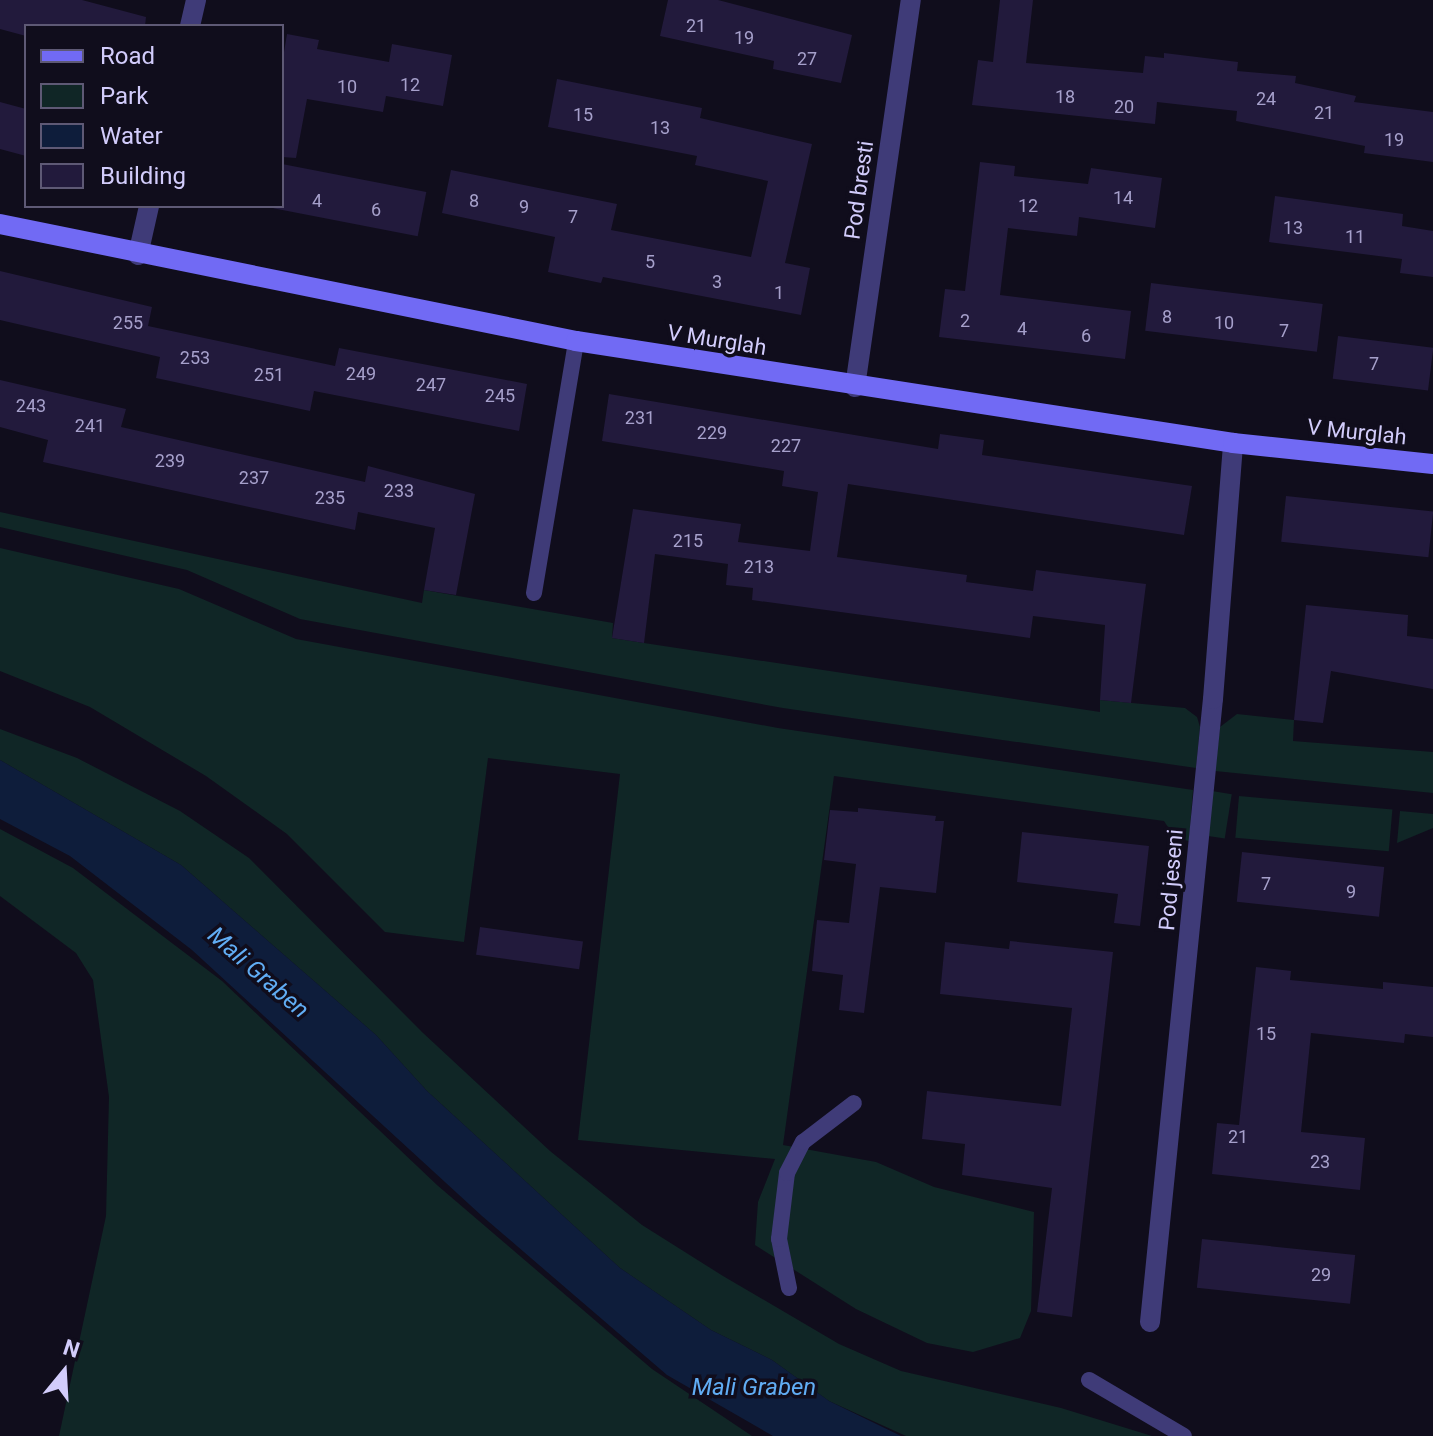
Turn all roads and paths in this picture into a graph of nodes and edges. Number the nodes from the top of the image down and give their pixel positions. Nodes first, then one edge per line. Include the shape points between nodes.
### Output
1 (196, 0) edge
2 (911, 0) edge
3 (190, 24) edge
4 (149, 208) edge
5 (0, 224) edge
6 (138, 255) junction
7 (576, 341) junction
8 (855, 387) junction
9 (1233, 443) junction
10 (1433, 464) edge
11 (534, 593) dead end
12 (854, 1103) dead end
13 (789, 1288) dead end
14 (1150, 1322) dead end
15 (1089, 1380) dead end
16 (1184, 1436) edge

1 - 3 street
2 - 8 street, Pod bresti
4 - 6 street
5 - 6 street, V Murglah
6 - 7 street, V Murglah
7 - 8 street, V Murglah
7 - 11 lane
8 - 9 street, V Murglah
9 - 10 street, V Murglah
9 - 14 street, Pod jeseni via 1213,699
12 - 13 lane via 803,1142 787,1173 779,1239
15 - 16 lane

